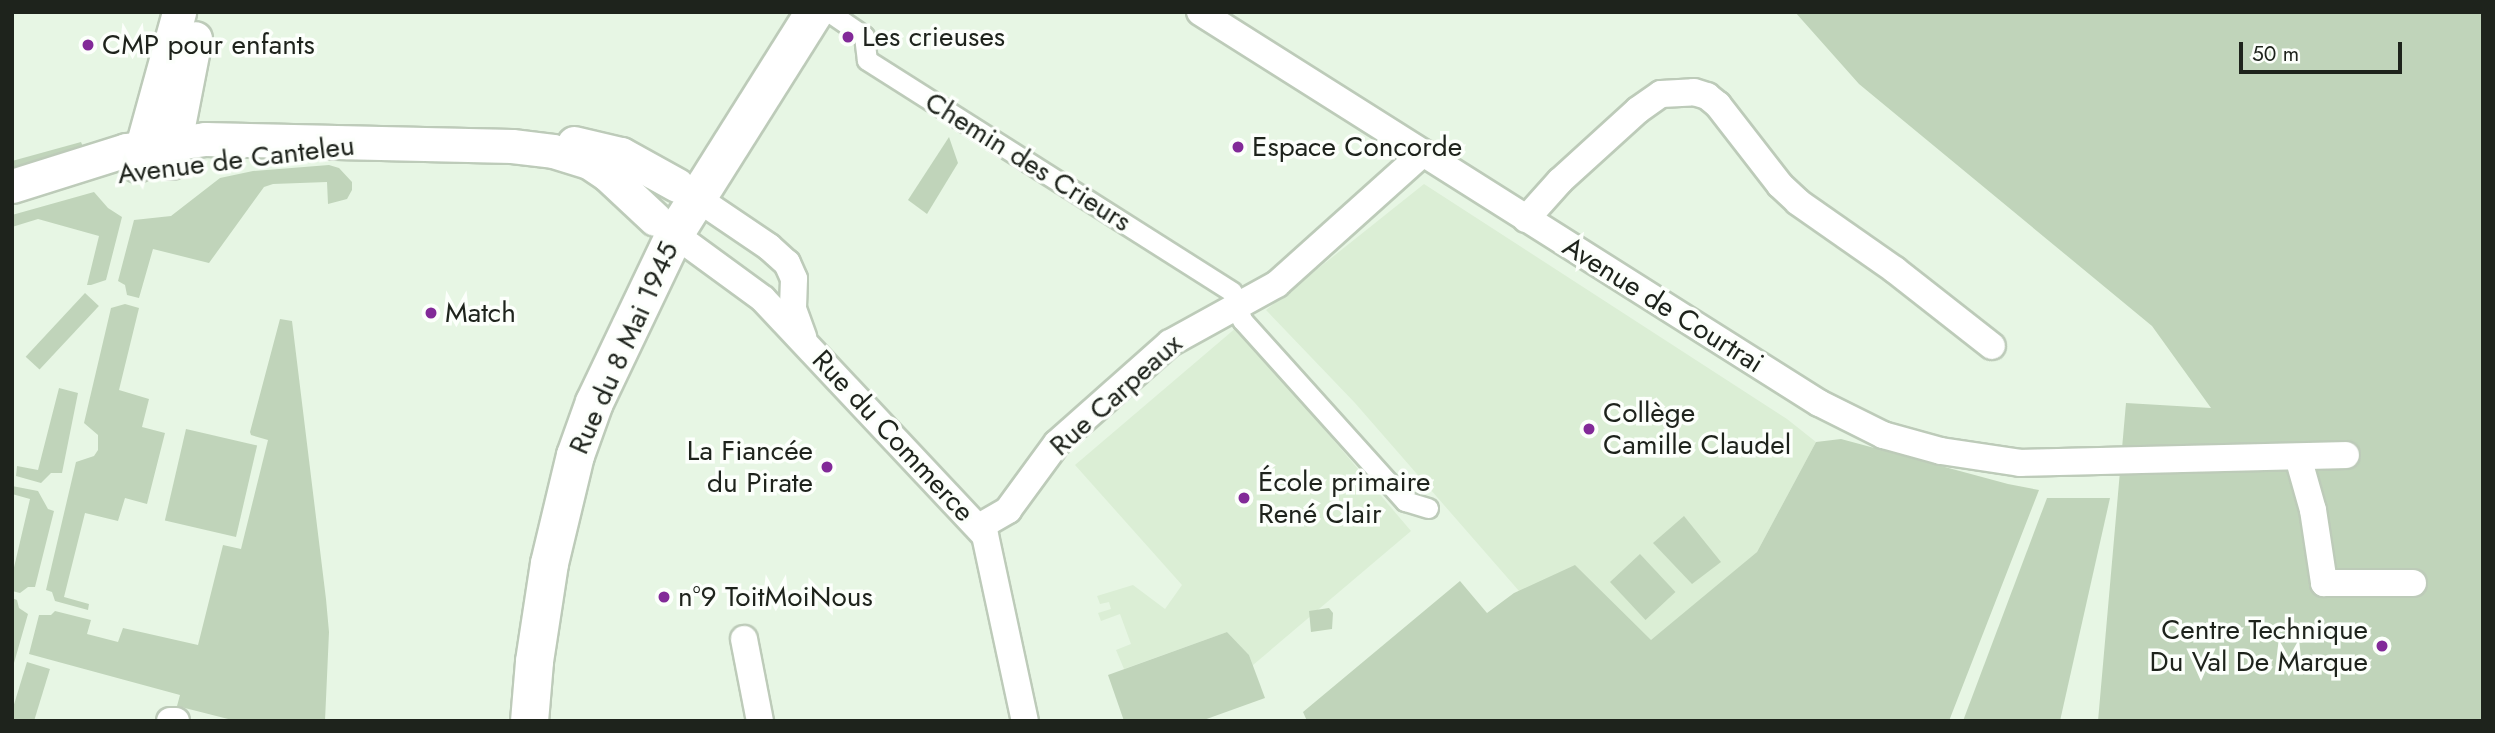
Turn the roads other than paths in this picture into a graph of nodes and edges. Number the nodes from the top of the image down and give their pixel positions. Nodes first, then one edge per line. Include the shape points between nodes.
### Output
1 (179, 12) edge
2 (202, 12) edge
3 (790, 12) edge
4 (814, 12) edge
5 (829, 12) edge
6 (1200, 12) edge
7 (512, 146) junction
8 (1423, 153) junction
9 (156, 155) junction
10 (12, 186) edge
11 (687, 191) junction
12 (12, 199) edge
13 (1526, 219) junction
14 (665, 227) junction
15 (1237, 306) junction
16 (807, 345) junction
17 (1992, 346) dead end
18 (2346, 455) dead end
19 (2298, 457) junction
20 (1428, 508) dead end
21 (979, 527) junction
22 (2413, 583) dead end
23 (744, 639) dead end
24 (170, 721) edge
25 (176, 721) edge
26 (506, 721) edge
27 (529, 721) edge
28 (760, 721) edge
29 (1025, 721) edge

1 - 9 street
2 - 9 street
3 - 11 main road, Rue du 8 Mai 1945
4 - 11 main road, Rue du 8 Mai 1945
5 - 15 street, Chemin des Crieurs via 863,36 867,60 1232,292
6 - 8 street, Avenue de Courtrai
7 - 9 street, Avenue de Canteleu via 246,137
7 - 11 street, Avenue de Canteleu via 554,142 597,146 621,154
7 - 14 street, Avenue de Canteleu via 589,162
8 - 13 street, Avenue de Courtrai
8 - 15 street, Rue Carpeaux via 1277,284
9 - 10 street, Avenue de Canteleu via 99,157
9 - 12 street, Avenue de Canteleu
11 - 14 main road, Rue du 8 Mai 1945
11 - 16 street, Rue du Commerce via 787,263 794,279 793,309
13 - 17 street via 1560,181 1638,110 1661,94 1694,92 1718,105 1798,202
13 - 19 street, Avenue de Courtrai via 1819,403 1911,444 2020,463
14 - 16 street, Rue du Commerce via 763,299
14 - 26 main road, Rue du 8 Mai 1945 via 635,254 593,344 556,444 519,602
14 - 27 main road, Rue du 8 Mai 1945 via 575,455 544,591
15 - 20 street, Chemin des Crieurs via 1242,320 1405,501
15 - 21 street, Rue Carpeaux via 1170,343 1057,443 1008,510
16 - 21 street, Rue du Commerce
18 - 19 street, Avenue de Courtrai
19 - 22 street via 2313,510 2324,583
21 - 29 street via 989,542
23 - 28 street
24 - 25 street

